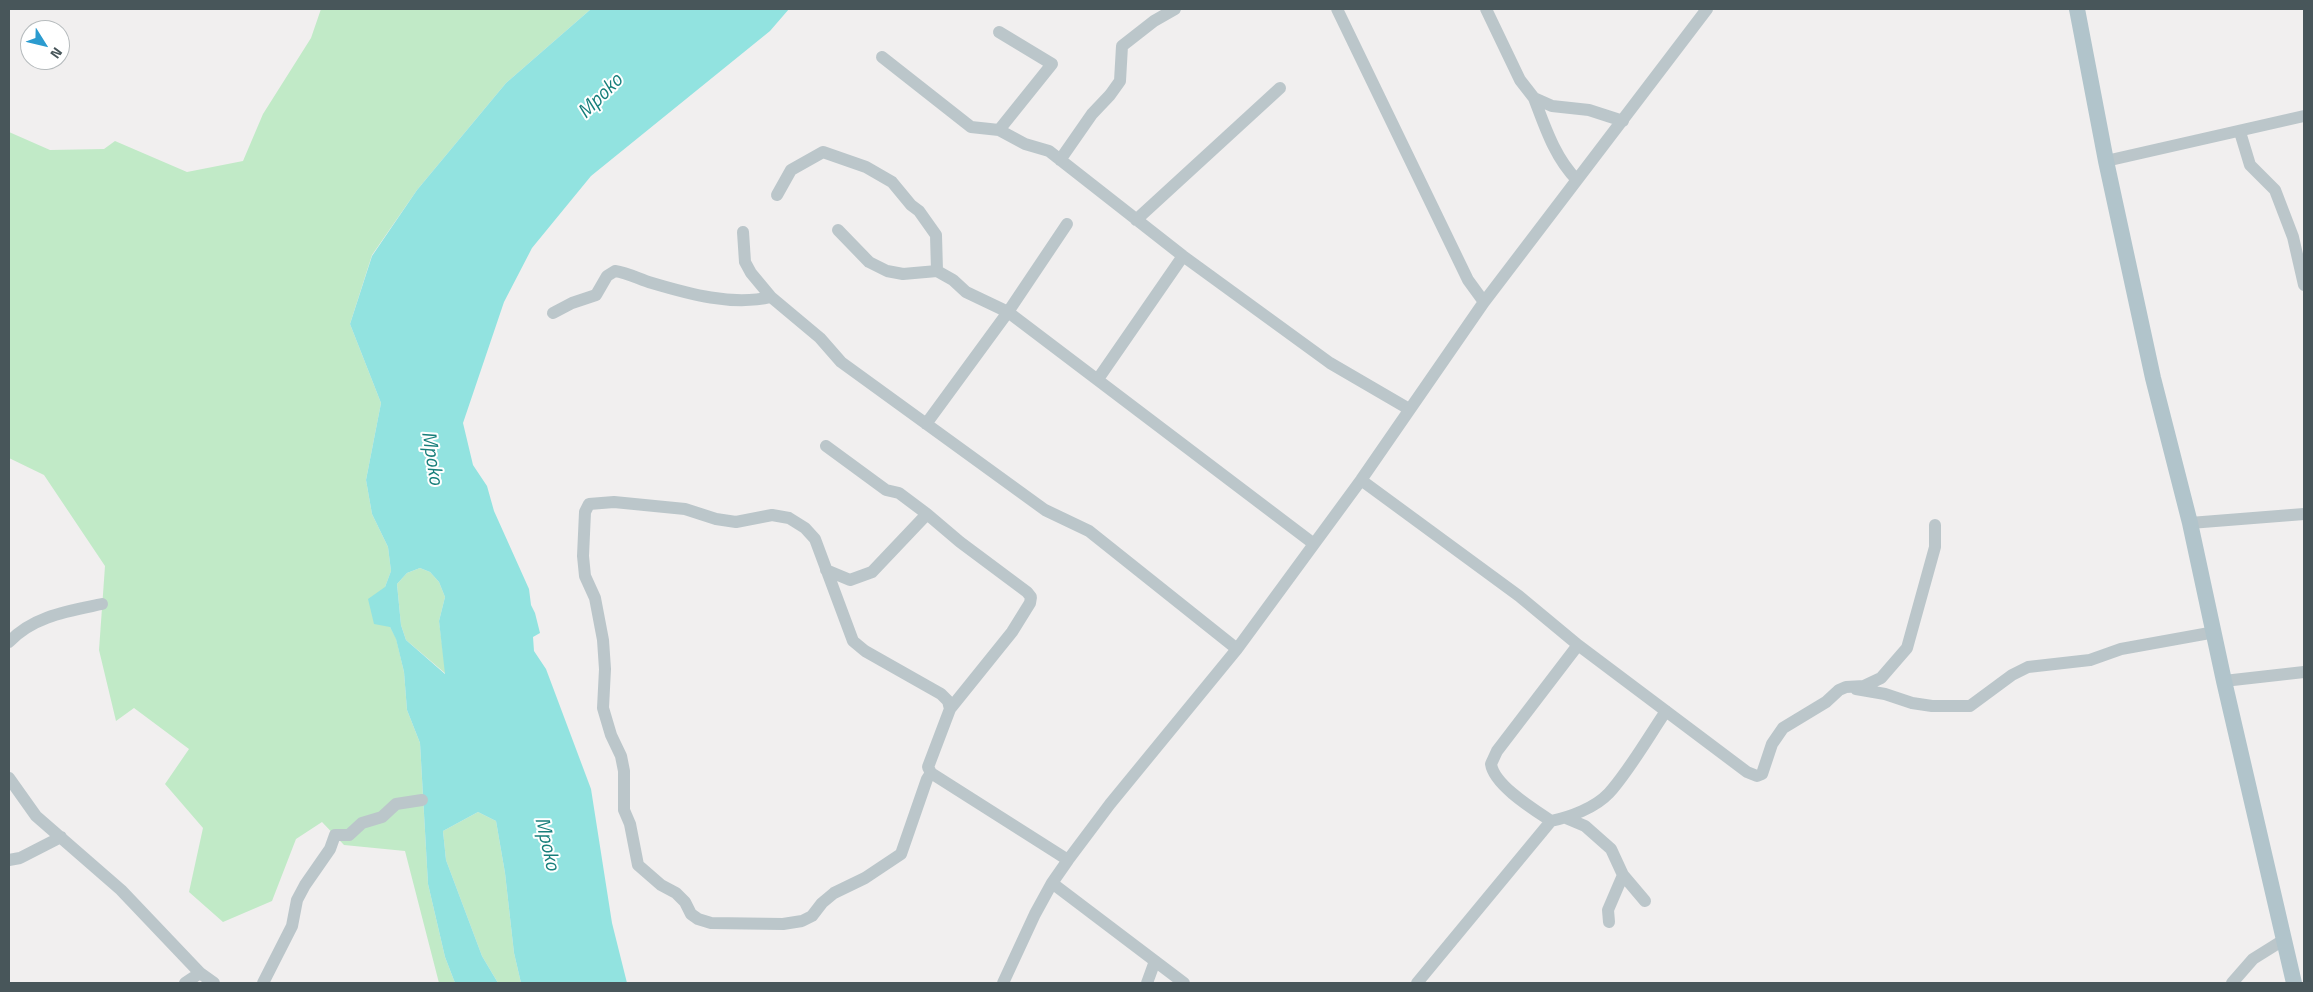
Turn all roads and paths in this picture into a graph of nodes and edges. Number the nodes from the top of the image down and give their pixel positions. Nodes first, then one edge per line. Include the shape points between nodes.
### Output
1 (1175, 9) edge
2 (1336, 9) edge
3 (1486, 9) edge
4 (1707, 9) edge
5 (2077, 9) edge
6 (999, 32) dead end
7 (882, 57) dead end
8 (1280, 88) dead end
9 (1534, 98) junction
10 (2304, 116) edge
11 (1623, 122) junction
12 (999, 130) junction
13 (2240, 132) junction
14 (1060, 160) junction
15 (2106, 161) junction
16 (1577, 180) junction
17 (778, 195) dead end
18 (1136, 220) junction
19 (1067, 224) dead end
20 (838, 230) dead end
21 (743, 232) dead end
22 (1183, 256) junction
23 (937, 271) junction
24 (2304, 285) edge
25 (771, 297) junction
26 (1484, 302) junction
27 (1008, 312) junction
28 (553, 313) dead end
29 (1098, 379) junction
30 (1409, 409) junction
31 (926, 424) junction
32 (826, 446) dead end
33 (1361, 480) junction
34 (927, 514) junction
35 (2304, 514) edge
36 (2190, 523) junction
37 (1935, 525) dead end
38 (1314, 544) junction
39 (826, 570) junction
40 (102, 604) dead end
41 (2215, 632) junction
42 (9, 642) edge
43 (1578, 645) junction
44 (1237, 649) junction
45 (2304, 672) edge
46 (2224, 682) junction
47 (1846, 687) junction
48 (950, 709) junction
49 (1666, 711) junction
50 (930, 773) junction
51 (9, 778) edge
52 (422, 800) dead end
53 (1566, 818) junction
54 (1551, 822) junction
55 (60, 837) junction
56 (9, 860) edge
57 (1068, 860) junction
58 (1623, 875) junction
59 (1052, 883) junction
60 (1645, 901) dead end
61 (1609, 922) dead end
62 (2285, 939) junction
63 (1155, 961) junction
64 (200, 973) junction
65 (186, 983) edge
66 (214, 983) edge
67 (263, 983) edge
68 (1003, 983) edge
69 (1147, 983) edge
70 (1184, 983) edge
71 (1417, 983) edge
72 (2232, 983) edge
73 (2294, 983) edge

1 - 14 street via 1122,46 1120,81
2 - 26 street via 1468,280
3 - 9 street via 1520,80
4 - 11 street
5 - 15 main road
6 - 12 street via 1052,64
7 - 12 street via 971,127
8 - 18 street
9 - 11 street via 1552,106 1589,110
9 - 16 street via 1558,156
10 - 13 street
11 - 16 street
12 - 14 street via 1025,144 1049,151
13 - 15 street
13 - 24 street via 2250,165 2275,190 2293,237
14 - 18 street
15 - 36 main road via 2153,378
16 - 26 street
17 - 23 street via 791,170 823,152 866,167 892,182 924,217 936,235
18 - 22 street
19 - 27 street
20 - 23 street via 870,262 887,271 903,274
21 - 25 street via 745,262
22 - 29 street
22 - 30 street via 1330,363
23 - 27 street via 966,292
25 - 28 street via 755,301 721,299 615,272 607,276 596,295
25 - 31 street via 820,338 841,362
26 - 30 street
27 - 29 street
27 - 31 street
29 - 38 street
30 - 33 street
31 - 44 street via 1046,510 1089,531
32 - 34 street via 886,490 899,493
33 - 38 street
33 - 43 street via 1519,596
34 - 39 street via 872,572 850,580
34 - 48 street via 1031,597 1012,632
35 - 36 street
36 - 41 main road
37 - 47 street via 1935,547 1908,648 1881,678 1864,686
38 - 44 street
39 - 48 street via 853,641 941,694
39 - 50 street via 815,539 789,518 772,515 736,522 686,509 614,502 589,504 585,512 585,576 595,598 603,640 606,669 603,708 621,756 624,810 638,865 686,902 698,920 711,924 802,921 812,916 834,893 865,878 901,854
40 - 42 street via 48,617 20,630
41 - 46 main road
41 - 47 street via 2121,650 2090,660 2028,666 1970,706 1912,703
43 - 49 street
43 - 54 street via 1497,751 1491,764 1495,777
44 - 57 street
45 - 46 street
46 - 62 main road
47 - 49 street via 1783,728 1772,744 1762,774 1757,776 1747,772
48 - 50 street via 928,767
49 - 53 street via 1608,794
50 - 57 street
51 - 55 street via 36,816
52 - 67 street via 396,804 382,817 362,823 350,835 335,835 330,849 297,900 292,926
53 - 54 street
53 - 58 street via 1585,826 1611,849
54 - 71 street
55 - 56 street via 20,858
55 - 64 street via 120,890
57 - 59 street
58 - 60 street
58 - 61 street via 1608,910
59 - 63 street
59 - 68 street
62 - 72 street via 2253,959
62 - 73 main road
63 - 69 street
63 - 70 street
64 - 65 street
64 - 66 street

